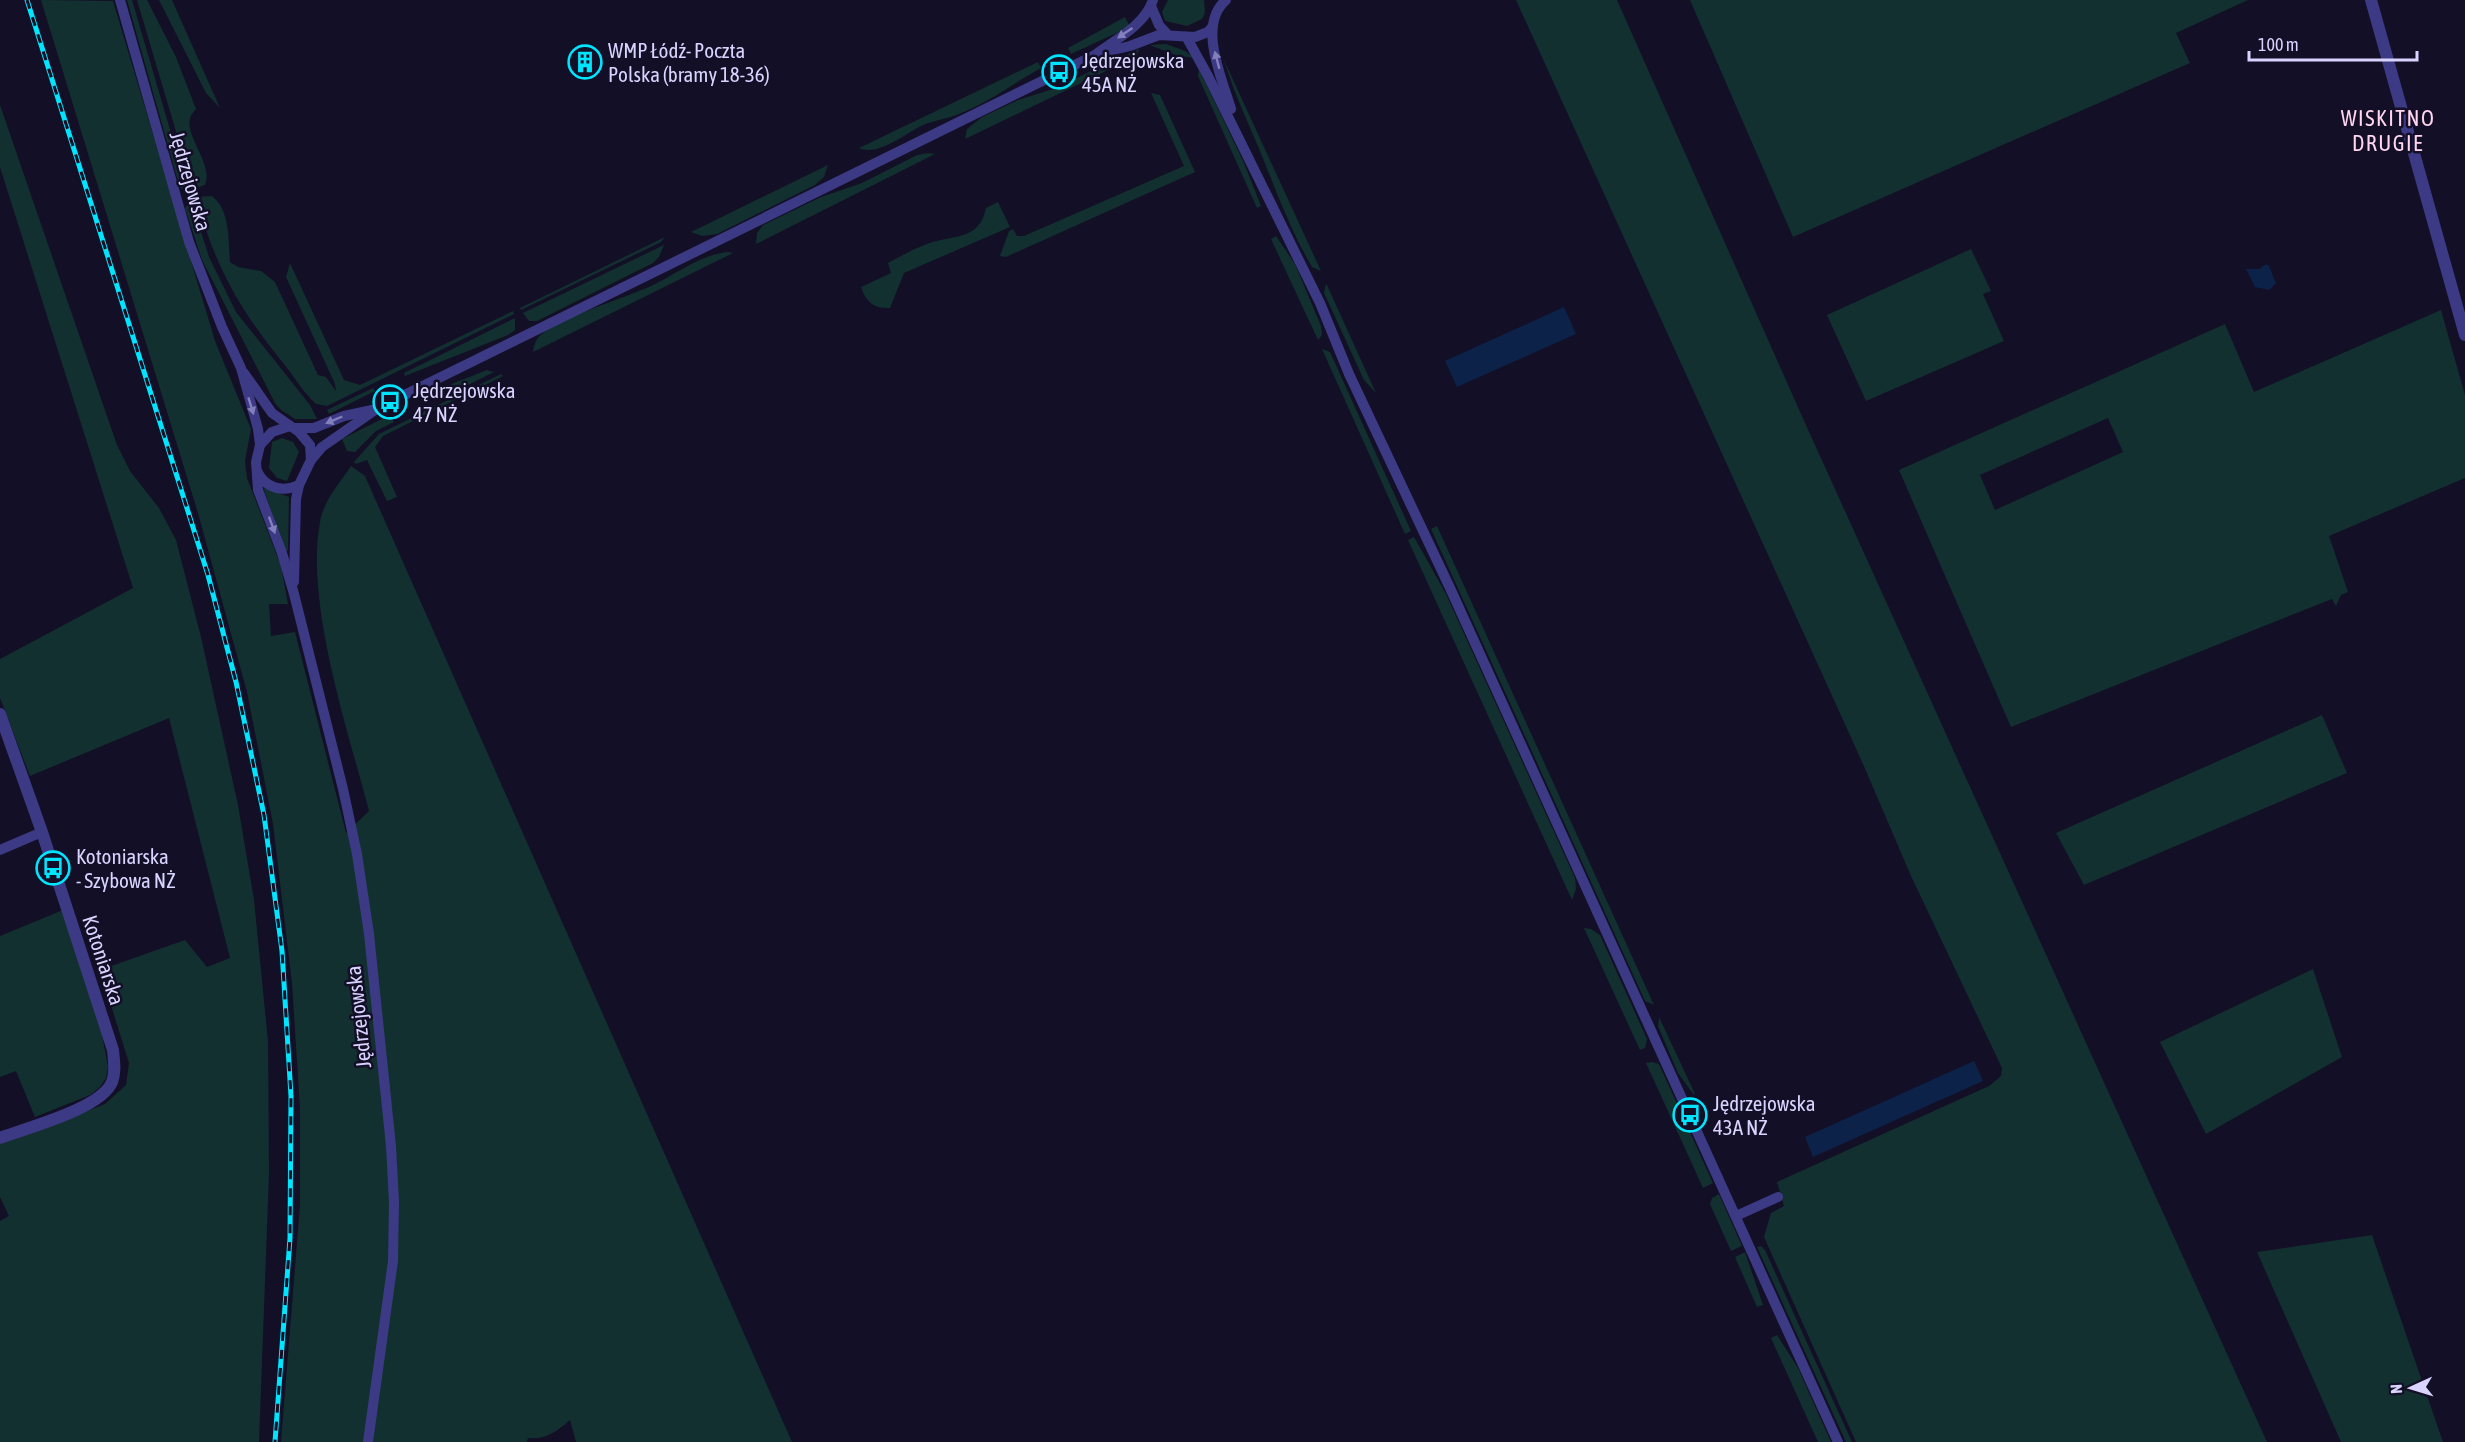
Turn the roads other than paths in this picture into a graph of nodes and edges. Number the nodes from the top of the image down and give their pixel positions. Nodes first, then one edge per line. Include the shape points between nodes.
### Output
1 (120, 0) edge
2 (1226, 0) edge
3 (2372, 0) edge
4 (1152, 3) edge
5 (1216, 5) edge
6 (1213, 26) junction
7 (1168, 35) junction
8 (1187, 38) junction
9 (1095, 55) junction
10 (1238, 135) junction
11 (2465, 335) edge
12 (241, 368) junction
13 (378, 408) junction
14 (290, 426) junction
15 (260, 445) junction
16 (311, 460) junction
17 (256, 470) junction
18 (299, 485) junction
19 (294, 594) junction
20 (0, 714) edge
21 (42, 832) junction
22 (0, 850) edge
23 (0, 1138) edge
24 (1778, 1197) dead end
25 (1736, 1216) junction
26 (368, 1442) edge
27 (1838, 1442) edge

1 - 12 street, Jędrzejowska via 189,242
2 - 5 street
3 - 11 street
4 - 7 street via 1159,25
4 -> 9 street via 1139,24
5 - 6 street
6 - 8 street via 1202,35
10 -> 6 street via 1212,43
7 - 8 street
7 - 9 street
8 - 10 street
9 - 13 street
10 - 25 street via 1320,303 1353,383
12 - 14 street, Jędrzejowska via 272,413
12 -> 15 street, Jędrzejowska
13 -> 14 street via 308,430
13 - 16 street via 322,447
14 - 15 street via 272,432
14 - 16 street, Jędrzejowska via 310,445
15 - 17 street, Jędrzejowska
16 - 18 street, Jędrzejowska
17 - 18 street via 261,479 275,488
17 -> 19 street, Jędrzejowska via 258,490
18 - 19 street, Jędrzejowska via 294,520
19 - 26 street, Jędrzejowska via 357,854 392,1146 393,1261
20 - 21 street, Kotoniarska
21 - 22 street
21 - 23 street, Kotoniarska via 113,1050 115,1068 111,1084 100,1097
24 - 25 street
25 - 27 street

